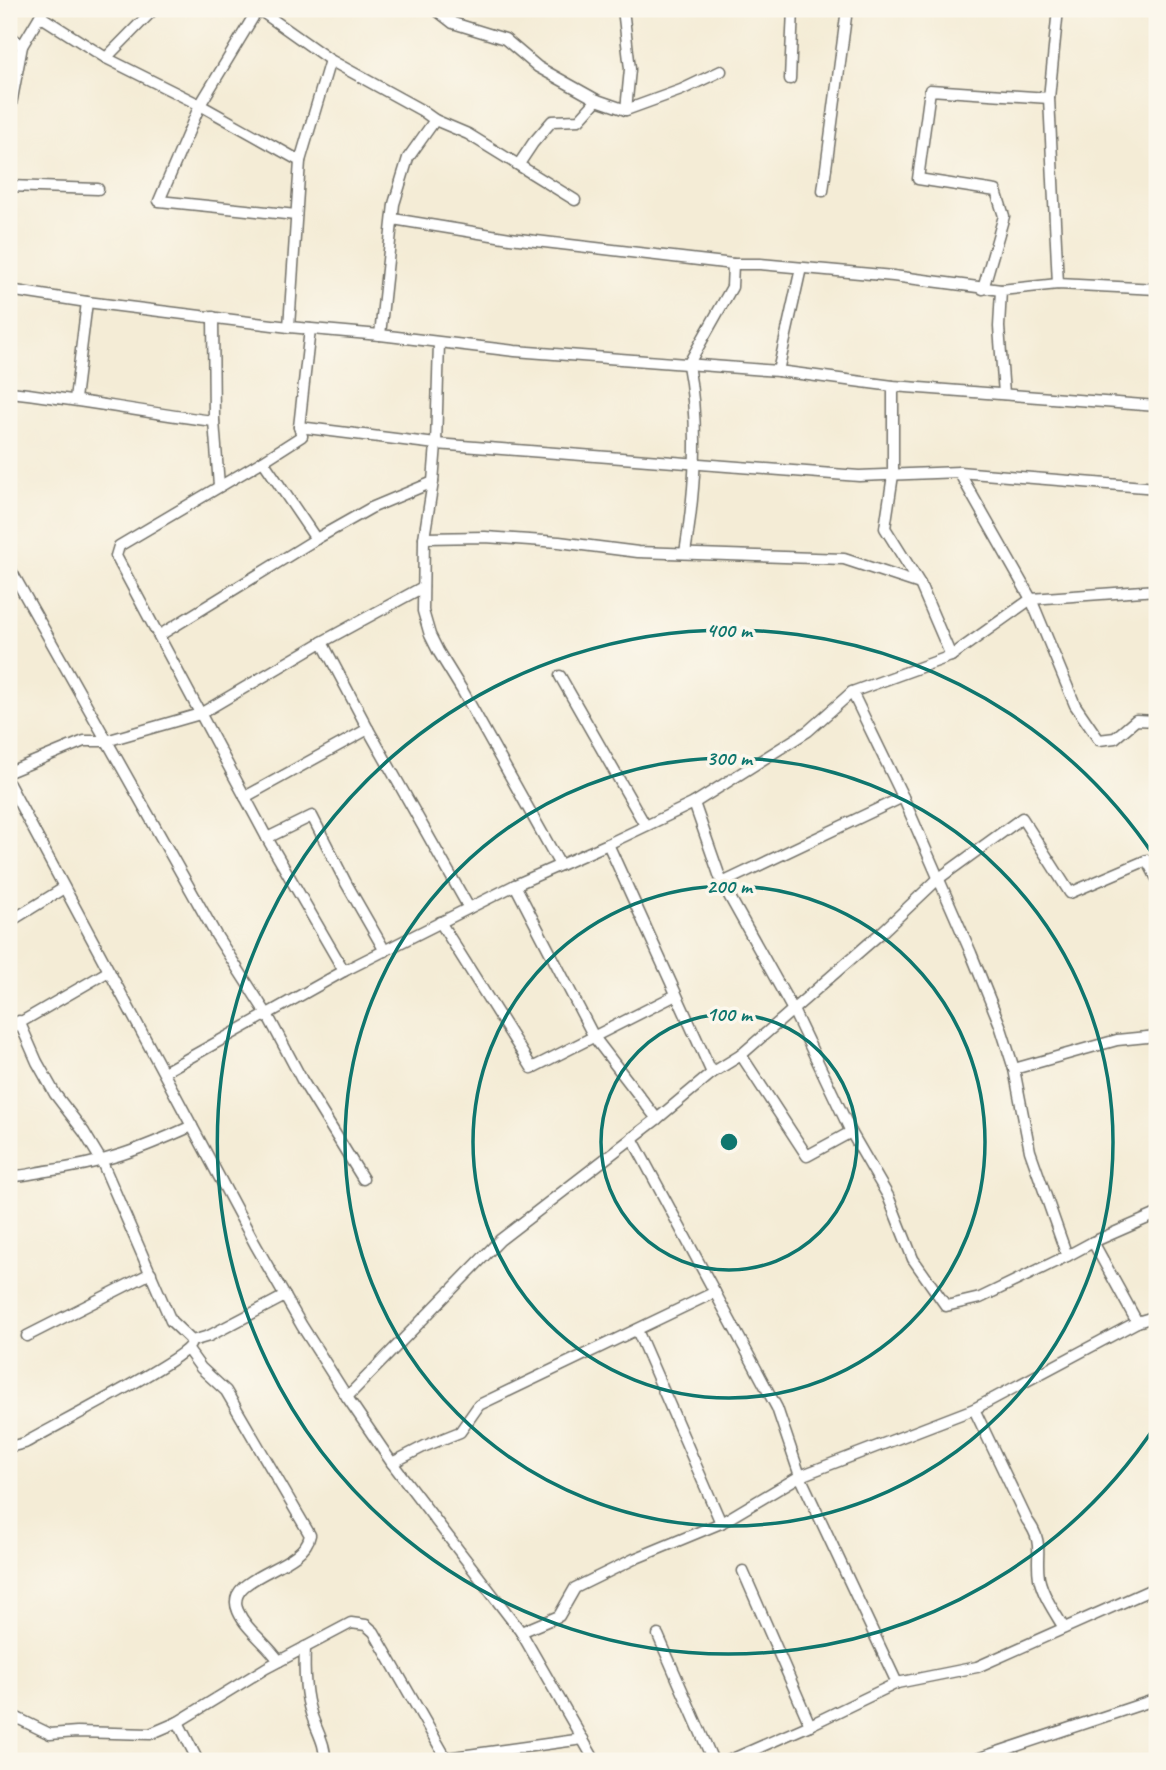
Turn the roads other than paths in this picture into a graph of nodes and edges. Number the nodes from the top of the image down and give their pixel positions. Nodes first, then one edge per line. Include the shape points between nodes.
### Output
1 (154, 9) edge
2 (258, 9) edge
3 (435, 9) edge
4 (623, 9) edge
5 (793, 9) edge
6 (847, 9) edge
7 (1058, 9) edge
8 (42, 12) edge
9 (9, 35) edge
10 (22, 46) junction
11 (106, 58) junction
12 (330, 61) junction
13 (720, 71) dead end
14 (790, 79) dead end
15 (1049, 98) junction
16 (597, 100) junction
17 (200, 105) junction
18 (626, 110) junction
19 (9, 115) edge
20 (435, 120) junction
21 (300, 162) junction
22 (519, 163) junction
23 (9, 186) edge
24 (98, 189) dead end
25 (823, 191) dead end
26 (575, 200) dead end
27 (296, 215) junction
28 (393, 219) junction
29 (733, 264) junction
30 (801, 268) junction
31 (1058, 284) junction
32 (983, 289) junction
33 (1157, 289) edge
34 (9, 290) edge
35 (1001, 290) junction
36 (88, 302) junction
37 (213, 317) junction
38 (289, 327) junction
39 (310, 328) junction
40 (380, 335) junction
41 (439, 343) junction
42 (688, 365) junction
43 (778, 370) junction
44 (893, 386) junction
45 (9, 392) edge
46 (1004, 394) junction
47 (75, 399) junction
48 (1157, 406) edge
49 (214, 421) junction
50 (299, 427) junction
51 (436, 444) junction
52 (263, 461) junction
53 (696, 463) junction
54 (959, 472) junction
55 (893, 475) junction
56 (433, 482) junction
57 (219, 486) junction
58 (1157, 488) edge
59 (425, 538) junction
60 (316, 539) junction
61 (685, 553) junction
62 (9, 567) edge
63 (920, 584) junction
64 (423, 587) junction
65 (1157, 590) edge
66 (1031, 599) junction
67 (160, 635) junction
68 (322, 642) junction
69 (951, 656) junction
70 (560, 676) dead end
71 (852, 692) junction
72 (200, 714) junction
73 (1157, 721) edge
74 (368, 729) junction
75 (106, 741) junction
76 (9, 772) edge
77 (9, 784) edge
78 (245, 797) junction
79 (903, 797) junction
80 (694, 803) junction
81 (645, 825) junction
82 (267, 838) junction
83 (608, 844) junction
84 (560, 865) junction
85 (938, 879) junction
86 (1157, 879) edge
87 (723, 883) junction
88 (514, 885) junction
89 (64, 888) junction
90 (469, 908) junction
91 (9, 922) edge
92 (440, 922) junction
93 (385, 951) junction
94 (109, 971) junction
95 (344, 971) junction
96 (676, 995) junction
97 (793, 1010) junction
98 (268, 1016) junction
99 (19, 1021) junction
100 (9, 1029) edge
101 (1157, 1036) edge
102 (594, 1037) junction
103 (741, 1055) junction
104 (1013, 1069) junction
105 (164, 1072) junction
106 (712, 1073) junction
107 (657, 1119) junction
108 (192, 1126) junction
109 (850, 1132) junction
110 (632, 1138) junction
111 (102, 1162) junction
112 (9, 1176) edge
113 (363, 1179) dead end
114 (1157, 1213) edge
115 (1093, 1242) junction
116 (1067, 1256) junction
117 (151, 1273) junction
118 (715, 1292) junction
119 (285, 1296) junction
120 (1157, 1315) edge
121 (1137, 1322) junction
122 (637, 1330) junction
123 (27, 1336) dead end
124 (190, 1346) junction
125 (347, 1397) junction
126 (974, 1409) junction
127 (9, 1447) edge
128 (393, 1463) junction
129 (800, 1476) junction
130 (721, 1523) junction
131 (743, 1571) dead end
132 (1157, 1587) edge
133 (1064, 1629) junction
134 (522, 1632) junction
135 (658, 1635) dead end
136 (306, 1647) junction
137 (279, 1661) junction
138 (897, 1683) junction
139 (1157, 1699) edge
140 (9, 1714) edge
141 (178, 1722) junction
142 (810, 1725) junction
143 (583, 1739) junction
144 (446, 1758) junction
145 (198, 1761) edge
146 (325, 1761) edge
147 (424, 1761) edge
148 (595, 1761) edge
149 (713, 1761) edge
150 (728, 1761) edge
151 (971, 1761) edge

1 - 11 street
2 - 12 street
2 - 17 street
3 - 16 street via 453,23 505,39 538,67
4 - 18 street via 630,69
5 - 14 street
6 - 25 street
7 - 15 street
8 - 10 street
8 - 11 street
9 - 10 street
10 - 19 street
11 - 17 street
12 - 20 street
12 - 21 street
13 - 18 street
15 - 31 street
15 - 32 street via 930,90 918,178 996,191 1004,216
16 - 18 street
16 - 22 street via 579,120 552,121
17 - 21 street
17 - 27 street via 159,201
20 - 22 street
20 - 28 street via 408,158
21 - 27 street
22 - 26 street
23 - 24 street
27 - 38 street
28 - 29 street
28 - 40 street
29 - 30 street
29 - 42 street via 732,287
30 - 32 street
30 - 43 street
31 - 33 street
31 - 35 street
32 - 35 street
34 - 36 street
35 - 46 street
36 - 37 street
36 - 47 street
37 - 38 street
37 - 49 street
38 - 39 street
39 - 40 street
39 - 50 street
40 - 41 street
41 - 42 street
41 - 51 street
42 - 43 street
42 - 53 street
43 - 44 street
44 - 46 street
44 - 55 street
45 - 47 street
46 - 48 street
47 - 49 street
49 - 57 street
50 - 51 street
50 - 52 street via 302,436
51 - 53 street
51 - 56 street
52 - 57 street
52 - 60 street
53 - 55 street
53 - 61 street
54 - 55 street
54 - 58 street
54 - 66 street
55 - 63 street via 885,528
56 - 59 street
56 - 60 street via 371,508
57 - 67 street via 117,549 116,556
59 - 61 street via 485,537
59 - 64 street
60 - 67 street
61 - 63 street via 844,559
62 - 75 street
63 - 69 street
64 - 68 street
64 - 84 street via 423,611 434,643
65 - 66 street
66 - 69 street
66 - 73 street via 1075,705 1099,740 1115,738 1136,720
67 - 72 street
68 - 72 street
68 - 74 street
69 - 71 street
70 - 81 street
71 - 79 street
71 - 80 street via 808,731
72 - 75 street
72 - 78 street
74 - 78 street
74 - 90 street
75 - 76 street via 84,741
75 - 98 street via 216,936
77 - 89 street
78 - 82 street
79 - 85 street
79 - 87 street
80 - 81 street
80 - 87 street
81 - 83 street
82 - 93 street via 312,816
82 - 95 street
83 - 84 street
83 - 96 street
84 - 88 street
85 - 86 street via 1022,818 1070,893 1147,860
85 - 97 street
85 - 104 street via 1000,1025
87 - 97 street
88 - 90 street
88 - 102 street
89 - 91 street
89 - 94 street
90 - 92 street
92 - 93 street
92 - 102 street via 531,1069
93 - 95 street
94 - 99 street
94 - 105 street
95 - 98 street
96 - 102 street
96 - 106 street
97 - 103 street
97 - 109 street
98 - 105 street
98 - 113 street
99 - 100 street
99 - 111 street via 55,1094
101 - 104 street via 1117,1040
102 - 107 street
103 - 106 street
103 - 109 street via 807,1156
104 - 116 street via 1030,1151
105 - 108 street
106 - 107 street
107 - 110 street
108 - 111 street
108 - 119 street
109 - 116 street via 888,1196 913,1259 946,1306 980,1298
110 - 118 street
110 - 125 street via 500,1240
111 - 112 street
111 - 117 street
114 - 115 street
115 - 116 street
115 - 121 street
117 - 123 street
117 - 124 street via 172,1321
118 - 122 street
118 - 129 street via 777,1408
119 - 124 street
119 - 125 street
120 - 121 street
121 - 126 street
122 - 128 street via 479,1405 460,1432
122 - 130 street
124 - 127 street via 25,1443
124 - 137 street via 201,1368 226,1391 310,1535 303,1549 244,1585 235,1598 245,1623
125 - 128 street
126 - 129 street
126 - 133 street via 1037,1534 1042,1588
128 - 134 street
129 - 130 street
129 - 138 street
130 - 134 street via 575,1588 559,1616
131 - 142 street
132 - 133 street
133 - 138 street via 977,1667
134 - 143 street
135 - 149 street
136 - 137 street
136 - 144 street via 351,1623 374,1632
136 - 146 street via 306,1688
137 - 141 street
138 - 142 street
139 - 151 street
140 - 141 street via 50,1734 150,1734
141 - 145 street
142 - 150 street
143 - 144 street
143 - 148 street
144 - 147 street

